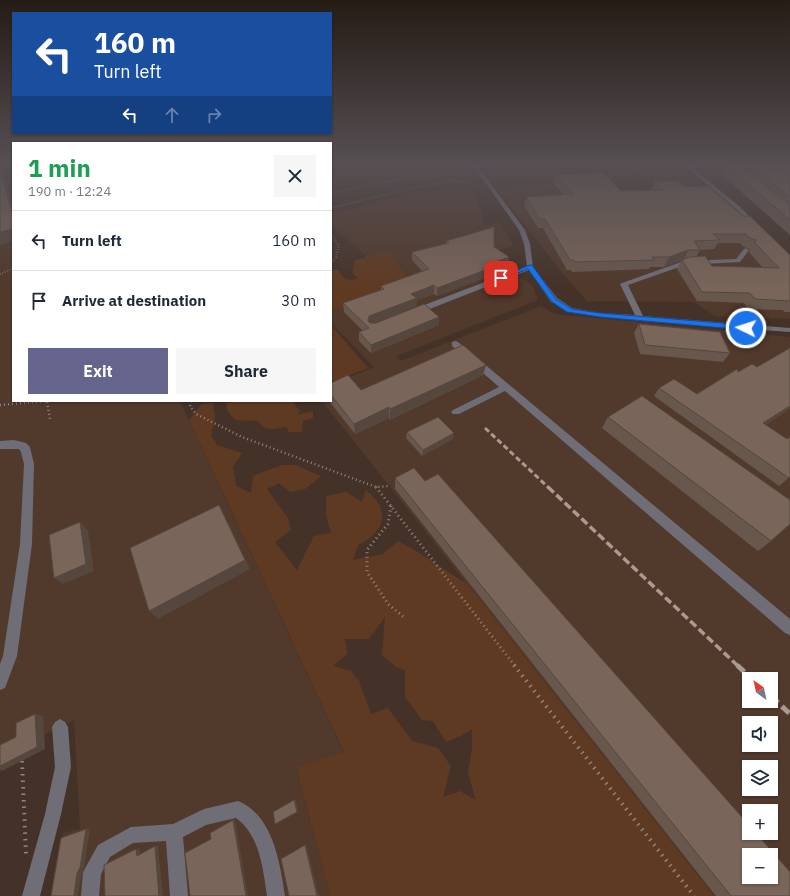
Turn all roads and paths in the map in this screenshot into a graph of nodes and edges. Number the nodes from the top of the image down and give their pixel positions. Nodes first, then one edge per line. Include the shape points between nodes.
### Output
1 (504, 206) edge
2 (736, 206) edge
3 (762, 233) edge
4 (332, 236) edge
5 (746, 250) dead end
6 (332, 262) edge
7 (530, 267) junction
8 (12, 269) edge
9 (0, 274) edge
10 (408, 314) edge
11 (641, 319) junction
12 (790, 330) edge
13 (455, 344) dead end
14 (506, 387) junction
15 (36, 402) edge
16 (48, 402) edge
17 (191, 402) edge
18 (0, 405) edge
19 (456, 412) dead end
20 (50, 419) dead end
21 (0, 445) edge
22 (389, 486) dead end
23 (376, 487) junction
24 (391, 505) junction
25 (404, 618) dead end
26 (790, 628) edge
27 (0, 683) edge
28 (60, 727) dead end
29 (22, 761) edge
30 (174, 832) junction
31 (27, 861) dead end
32 (31, 896) edge
33 (90, 896) edge
34 (179, 896) edge
35 (276, 896) edge
36 (694, 896) edge

1 - 7 street via 522,230
2 - 3 street
4 - 6 path via 339,245
5 - 11 street via 738,261 684,263 624,284
7 - 10 street
7 - 11 street via 554,300 570,310
8 - 9 path
11 - 12 street
13 - 14 street
14 - 19 street
14 - 26 street
15 - 18 path
16 - 20 path
17 - 23 path via 190,406 196,414 242,437
21 - 27 street via 22,446 26,450 29,464 25,551 10,656
22 - 23 path
23 - 24 path
24 - 25 path via 388,524 367,550 367,572 388,604
24 - 36 path
28 - 32 street via 63,767 54,814
29 - 31 path
30 - 33 street via 131,835 104,851 92,872
30 - 34 street
30 - 35 street via 204,817 238,809 251,819 260,833

